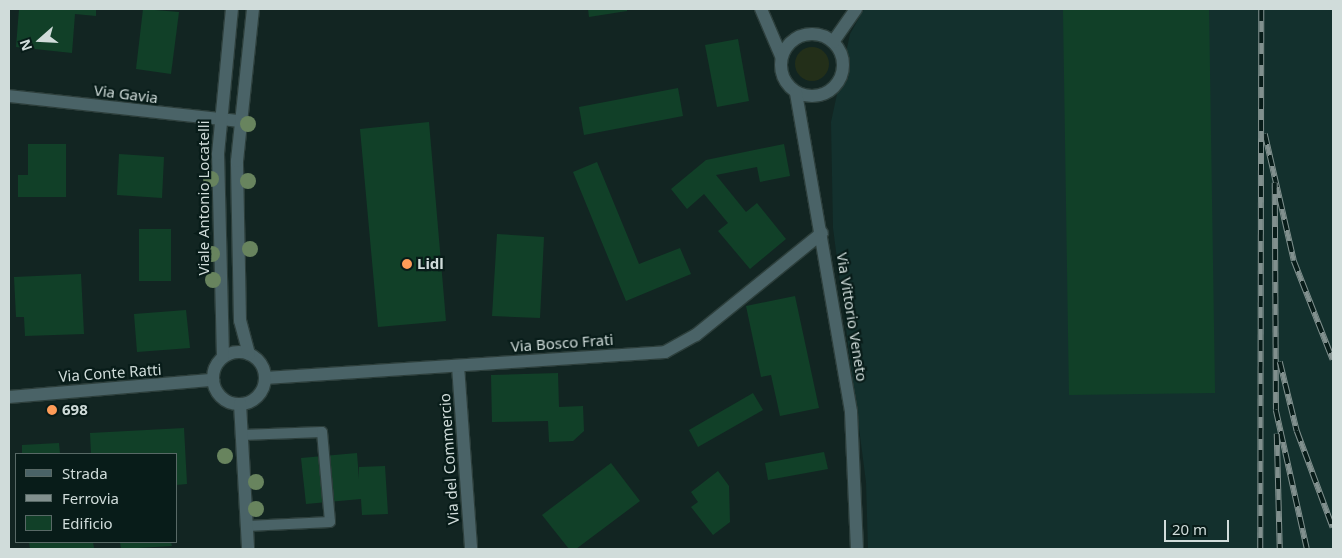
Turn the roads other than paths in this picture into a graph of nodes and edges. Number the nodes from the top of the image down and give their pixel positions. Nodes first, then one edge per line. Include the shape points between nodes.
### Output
1 (232, 9) edge
2 (253, 9) edge
3 (761, 9) edge
4 (856, 9) edge
5 (833, 42) junction
6 (782, 56) junction
7 (796, 93) junction
8 (9, 96) edge
9 (220, 120) junction
10 (239, 121) junction
11 (822, 233) junction
12 (249, 354) junction
13 (223, 357) junction
14 (458, 366) junction
15 (265, 378) junction
16 (213, 380) junction
17 (9, 397) edge
18 (240, 404) junction
19 (242, 435) junction
20 (247, 526) junction
21 (248, 549) edge
22 (471, 549) edge
23 (857, 549) edge

1 - 9 street, Viale Antonio Locatelli
2 - 10 street
3 - 6 street
4 - 5 street
5 - 6 street via 814,34 803,35 794,39
5 - 7 street via 842,60 839,80 825,94 806,96
6 - 7 street via 782,77
7 - 11 street, Via Vittorio Veneto
8 - 9 street, Via Gavia
9 - 10 street, Via Gavia
9 - 13 street, Viale Antonio Locatelli via 218,229
10 - 12 street via 236,243 241,329
11 - 14 street, Via Bosco Frati via 687,342 658,353
11 - 23 street, Via Vittorio Veneto via 853,429
12 - 13 street via 231,353
12 - 15 street via 262,365
13 - 16 street, Viale Antonio Locatelli via 214,370
14 - 15 street, Via Bosco Frati
14 - 22 street, Via del Commercio
15 - 18 street via 256,397
16 - 17 street, Via Conte Ratti
16 - 18 street via 225,399
18 - 19 street
19 - 20 street
19 - 20 lane via 322,432 330,522
20 - 21 street

